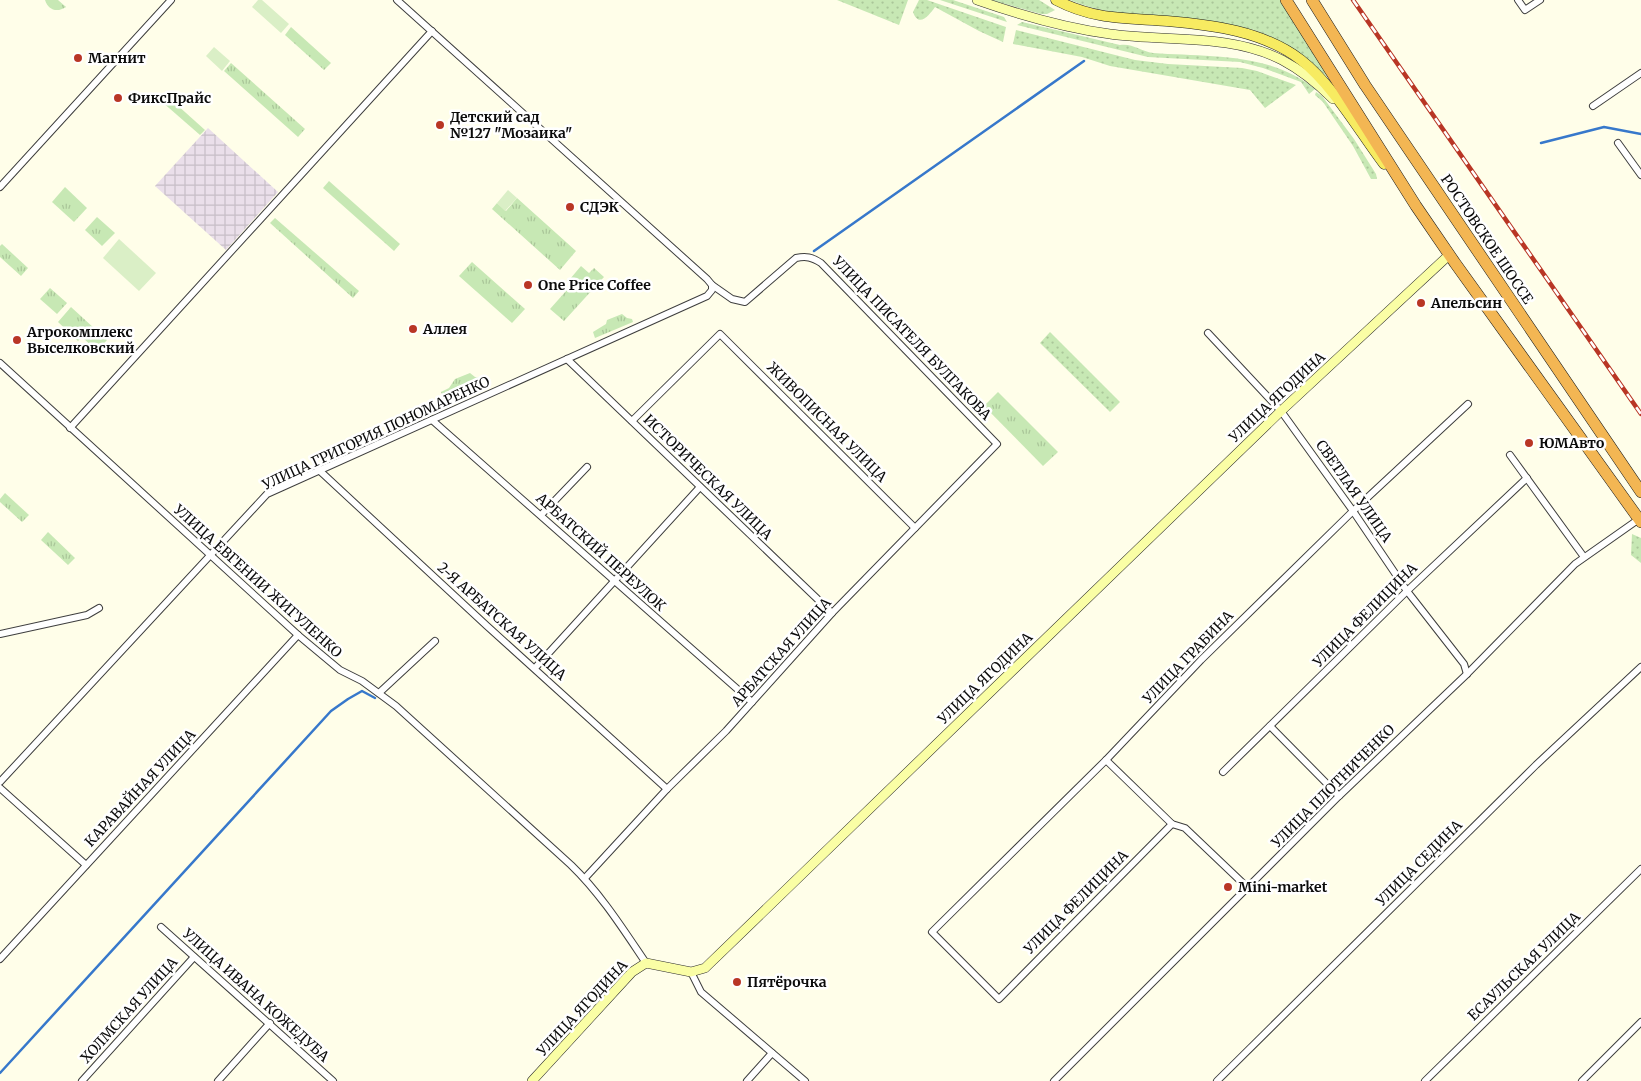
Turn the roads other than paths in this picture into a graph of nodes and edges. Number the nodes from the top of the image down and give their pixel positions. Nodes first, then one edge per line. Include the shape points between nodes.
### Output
1 (171, 0) edge
2 (397, 0) edge
3 (977, 0) edge
4 (1056, 0) edge
5 (1286, 0) edge
6 (1312, 0) edge
7 (1518, 0) edge
8 (1540, 0) edge
9 (432, 31) junction
10 (1641, 73) edge
11 (1592, 106) dead end
12 (1344, 110) junction
13 (1618, 143) dead end
14 (1641, 175) edge
15 (0, 187) edge
16 (1416, 206) junction
17 (1449, 255) junction
18 (712, 288) junction
19 (1208, 333) dead end
20 (567, 359) junction
21 (0, 363) edge
22 (1571, 389) junction
23 (1554, 400) junction
24 (1468, 404) dead end
25 (1282, 411) junction
26 (432, 420) junction
27 (632, 421) junction
28 (70, 428) junction
29 (997, 444) joint
30 (1510, 455) dead end
31 (588, 467) dead end
32 (320, 471) junction
33 (1527, 478) junction
34 (700, 487) junction
35 (1641, 492) edge
36 (1354, 511) junction
37 (541, 515) junction
38 (1640, 520) edge
39 (915, 528) junction
40 (210, 556) junction
41 (1584, 557) junction
42 (614, 581) junction
43 (1407, 591) junction
44 (99, 608) dead end
45 (832, 613) junction
46 (0, 634) edge
47 (298, 635) junction
48 (435, 641) dead end
49 (1641, 666) edge
50 (535, 668) junction
51 (1467, 674) junction
52 (379, 693) junction
53 (752, 702) junction
54 (1270, 726) junction
55 (1106, 760) junction
56 (1223, 772) dead end
57 (0, 782) edge
58 (0, 788) edge
59 (667, 789) junction
60 (1339, 796) junction
61 (1172, 824) junction
62 (86, 865) junction
63 (1641, 869) edge
64 (585, 878) junction
65 (1248, 888) junction
66 (161, 927) dead end
67 (194, 957) junction
68 (0, 959) edge
69 (646, 963) junction
70 (691, 972) junction
71 (998, 999) joint
72 (1641, 1022) edge
73 (270, 1023) junction
74 (772, 1053) junction
75 (82, 1081) edge
76 (218, 1081) edge
77 (333, 1081) edge
78 (532, 1081) edge
79 (747, 1081) edge
80 (805, 1081) edge
81 (1054, 1081) edge
82 (1217, 1081) edge
83 (1424, 1081) edge
84 (1582, 1081) edge

1 - 15 street
2 - 9 street
3 - 12 street via 1083,30 1246,46 1281,59 1299,70
4 - 12 main road via 1095,16 1217,27 1254,36 1302,61 1326,85
5 - 16 highway
6 - 22 highway, РОСТОВСКОЕ ШОССЕ via 1365,85
7 - 8 street via 1525,10
9 - 18 street
9 - 28 street
10 - 11 street
12 - 16 main road
13 - 14 street
16 - 17 highway
17 - 23 highway
17 - 25 street, УЛИЦА ЯГОДИНА
18 - 20 street, УЛИЦА ГРИГОРИЯ ПОНОМАРЕНКО via 707,296
18 - 29 street, УЛИЦА ПИСАТЕЛЯ БУЛГАКОВА via 745,302 796,258 814,258
19 - 25 street, СВЕТЛАЯ УЛИЦА
20 - 26 street, УЛИЦА ГРИГОРИЯ ПОНОМАРЕНКО
20 - 27 street, ИСТОРИЧЕСКАЯ УЛИЦА
21 - 28 street, УЛИЦА ЕВГЕНИИ ЖИГУЛЕНКО
22 - 23 highway via 1567,402
22 - 35 highway, РОСТОВСКОЕ ШОССЕ
23 - 38 highway
24 - 36 street, УЛИЦА ГРАБИНА
25 - 36 street, СВЕТЛАЯ УЛИЦА
25 - 70 street, УЛИЦА ЯГОДИНА via 705,968
26 - 32 street, УЛИЦА ГРИГОРИЯ ПОНОМАРЕНКО
26 - 37 street, АРБАТСКИЙ ПЕРЕУЛОК
27 - 34 street, ИСТОРИЧЕСКАЯ УЛИЦА
27 - 39 street, ЖИВОПИСНАЯ УЛИЦА via 720,334
28 - 40 street, УЛИЦА ЕВГЕНИИ ЖИГУЛЕНКО
29 - 39 street, АРБАТСКАЯ УЛИЦА
30 - 33 street
31 - 37 street
32 - 40 street, УЛИЦА ГРИГОРИЯ ПОНОМАРЕНКО via 267,494
32 - 50 street, 2-Я АРБАТСКАЯ УЛИЦА
33 - 41 street
33 - 43 street, УЛИЦА ФЕЛИЦИНА
34 - 42 street
34 - 45 street, ИСТОРИЧЕСКАЯ УЛИЦА
36 - 43 street, СВЕТЛАЯ УЛИЦА
36 - 55 street, УЛИЦА ГРАБИНА via 1201,660
37 - 42 street, АРБАТСКИЙ ПЕРЕУЛОК
38 - 41 street, УЛИЦА ПЛОТНИЧЕНКО
39 - 45 street, АРБАТСКАЯ УЛИЦА
40 - 47 street, УЛИЦА ЕВГЕНИИ ЖИГУЛЕНКО
40 - 57 street, УЛИЦА ГРИГОРИЯ ПОНОМАРЕНКО
41 - 51 street, УЛИЦА ПЛОТНИЧЕНКО
42 - 50 street
42 - 53 street, АРБАТСКИЙ ПЕРЕУЛОК
43 - 51 street, СВЕТЛАЯ УЛИЦА via 1464,664
43 - 54 street, УЛИЦА ФЕЛИЦИНА
44 - 46 street via 87,615
45 - 53 street, АРБАТСКАЯ УЛИЦА
47 - 52 street, УЛИЦА ЕВГЕНИИ ЖИГУЛЕНКО via 340,670
47 - 62 street, КАРАВАЙНАЯ УЛИЦА
48 - 52 street
49 - 82 street, УЛИЦА СЕДИНА via 1536,765
50 - 59 street, 2-Я АРБАТСКАЯ УЛИЦА
51 - 60 street, УЛИЦА ПЛОТНИЧЕНКО
52 - 64 street, УЛИЦА ЕВГЕНИИ ЖИГУЛЕНКО
53 - 59 street, АРБАТСКАЯ УЛИЦА
54 - 56 street, УЛИЦА ФЕЛИЦИНА
54 - 60 street
55 - 61 street
55 - 71 street, УЛИЦА ГРАБИНА via 932,932
58 - 62 street
59 - 64 street, АРБАТСКАЯ УЛИЦА
60 - 65 street, УЛИЦА ПЛОТНИЧЕНКО
61 - 65 street via 1185,828
61 - 71 street, УЛИЦА ФЕЛИЦИНА
62 - 68 street, КАРАВАЙНАЯ УЛИЦА
63 - 83 street, ЕСАУЛЬСКАЯ УЛИЦА
64 - 69 street, УЛИЦА ЕВГЕНИИ ЖИГУЛЕНКО
65 - 81 street, УЛИЦА ПЛОТНИЧЕНКО
66 - 67 street, УЛИЦА ИВАНА КОЖЕДУБА
67 - 73 street, УЛИЦА ИВАНА КОЖЕДУБА
67 - 75 street, ХОЛМСКАЯ УЛИЦА
69 - 70 street, УЛИЦА ЯГОДИНА
69 - 78 street, УЛИЦА ЯГОДИНА via 632,972
70 - 74 street via 701,992
72 - 84 street
73 - 76 street
73 - 77 street, УЛИЦА ИВАНА КОЖЕДУБА
74 - 79 street
74 - 80 street

